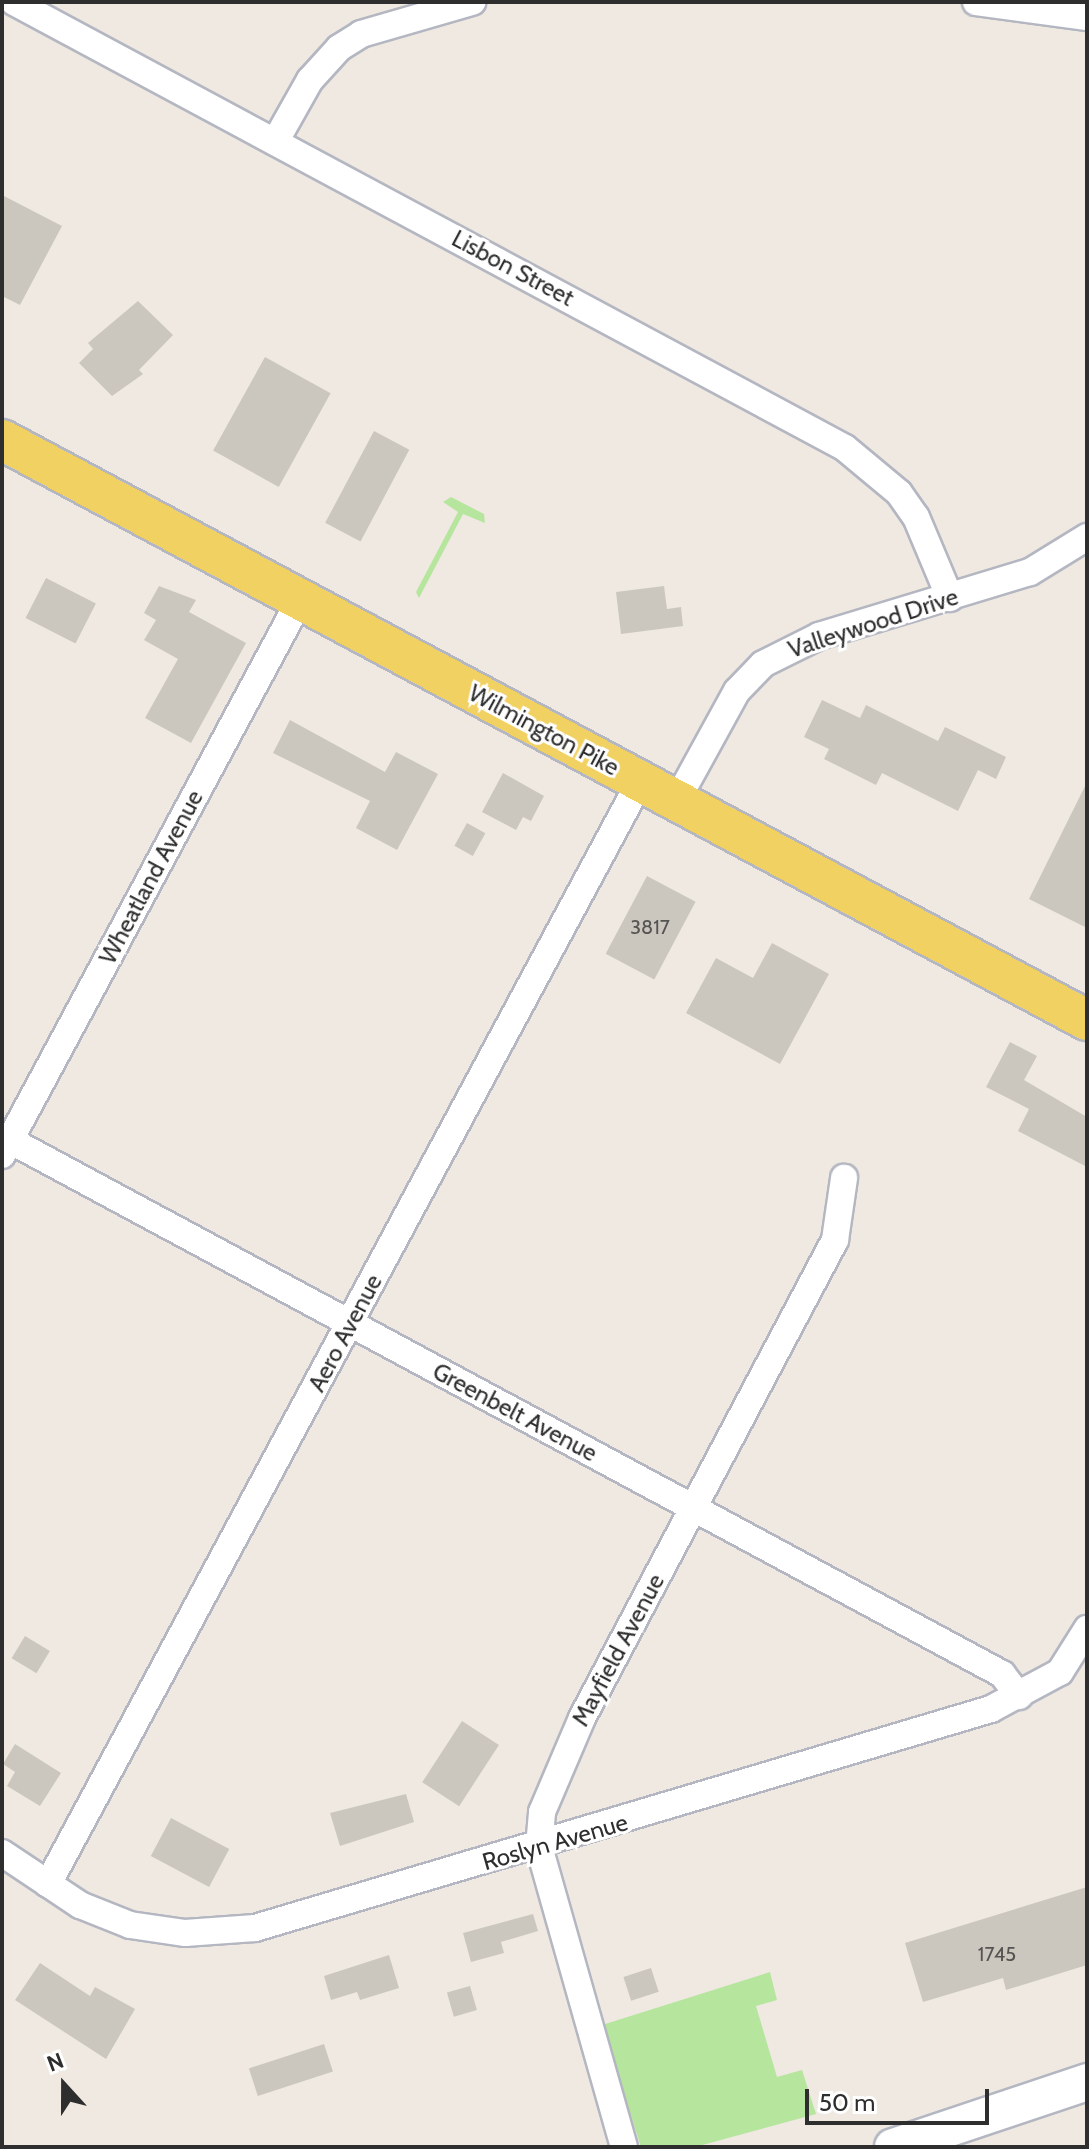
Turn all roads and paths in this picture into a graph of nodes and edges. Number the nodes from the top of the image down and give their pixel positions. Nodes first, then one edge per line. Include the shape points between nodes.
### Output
1 (14, 2) edge
2 (472, 2) edge
3 (976, 2) edge
4 (1087, 17) edge
5 (275, 142) junction
6 (2, 440) edge
7 (1087, 537) edge
8 (950, 598) junction
9 (300, 600) junction
10 (641, 780) junction
11 (677, 800) junction
12 (1087, 1020) edge
13 (5, 1144) edge
14 (844, 1178) dead end
15 (350, 1323) junction
16 (692, 1508) junction
17 (1087, 1629) edge
18 (1019, 1696) junction
19 (539, 1847) junction
20 (2, 1853) edge
21 (48, 1884) junction
22 (1087, 2082) edge
23 (624, 2147) edge
24 (893, 2147) edge

1 - 5 street, Lisbon Street
2 - 5 street via 361,34 339,48 321,64
3 - 4 street
5 - 8 street, Lisbon Street via 845,448 899,493 916,517
6 - 9 main road, Wilmington Pike
7 - 8 street, Valleywood Drive via 1030,572
8 - 11 street, Valleywood Drive via 819,636 763,664 737,691
9 - 10 main road, Wilmington Pike
9 - 13 street, Wheatland Avenue
10 - 11 main road, Wilmington Pike
10 - 15 street, Aero Avenue
11 - 12 main road, Wilmington Pike
13 - 15 street, Greenbelt Avenue
14 - 16 street, Mayfield Avenue via 835,1240
15 - 16 street, Greenbelt Avenue
15 - 21 street, Aero Avenue
16 - 18 street, Greenbelt Avenue via 1002,1674
16 - 19 street, Mayfield Avenue via 552,1778
17 - 18 street, Roslyn Avenue via 1060,1672
18 - 19 street, Roslyn Avenue
19 - 21 street, Roslyn Avenue via 306,1917 204,1933 130,1925
19 - 23 street, Mayfield Avenue
20 - 21 street, Roslyn Avenue
22 - 24 main road

